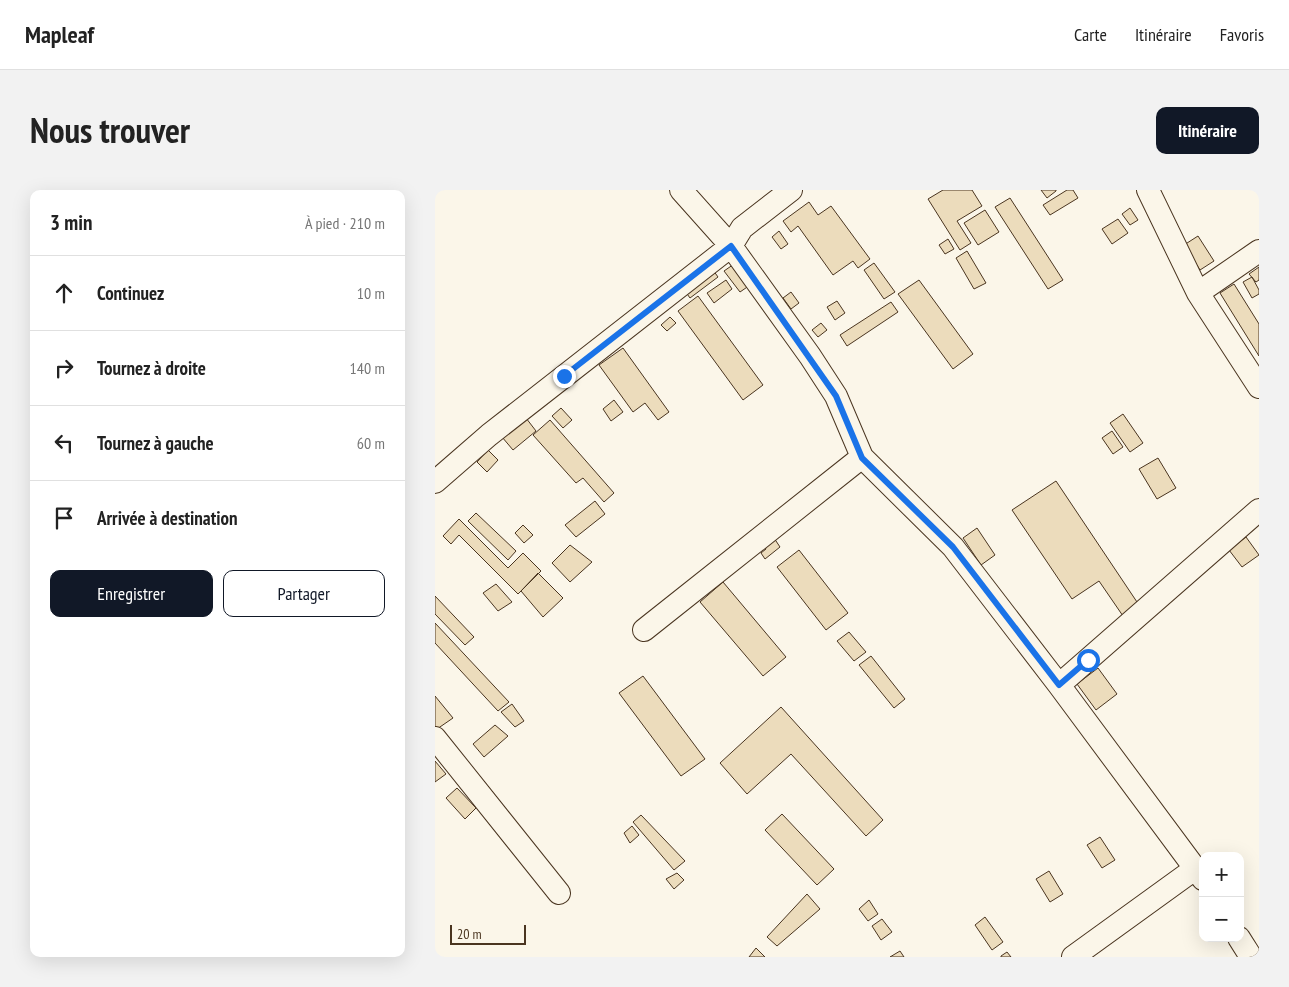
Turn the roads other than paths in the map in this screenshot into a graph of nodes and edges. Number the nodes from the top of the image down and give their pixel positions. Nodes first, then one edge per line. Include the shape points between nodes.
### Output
1 (681, 190) edge
2 (791, 190) edge
3 (1148, 190) edge
4 (731, 246) junction
5 (1259, 251) edge
6 (1198, 293) junction
7 (1259, 387) edge
8 (862, 458) junction
9 (435, 482) edge
10 (1259, 510) edge
11 (644, 630) dead end
12 (1059, 685) junction
13 (435, 738) edge
14 (1199, 873) edge
15 (559, 893) dead end
16 (1242, 942) edge
17 (1073, 957) edge
18 (1251, 957) edge

1 - 4 street
2 - 4 street via 742,228
3 - 6 street
4 - 8 street via 836,396
4 - 9 street via 489,435
5 - 6 street
6 - 7 street
8 - 11 street
8 - 12 street via 953,547
10 - 12 street
12 - 14 street
13 - 15 street
14 - 17 street
16 - 18 street

